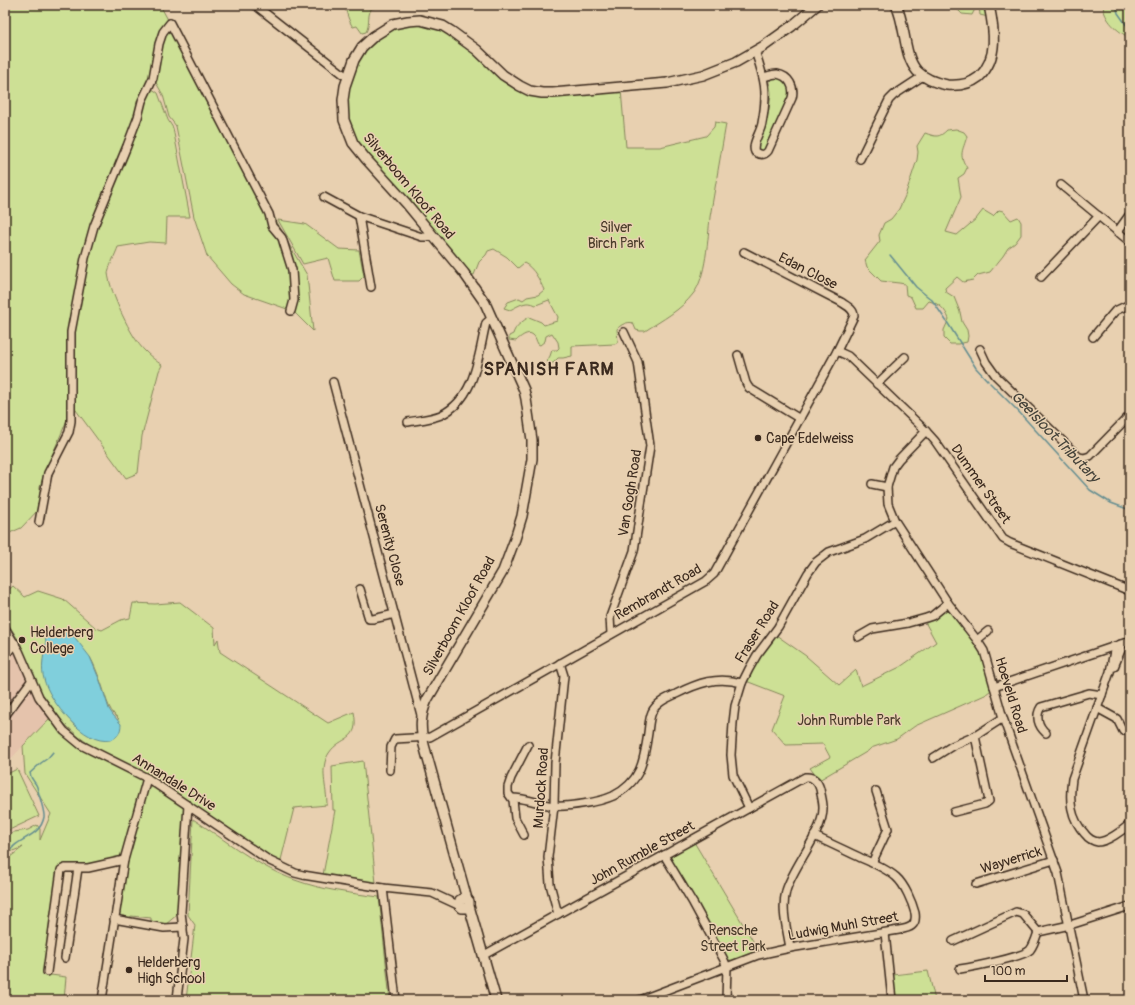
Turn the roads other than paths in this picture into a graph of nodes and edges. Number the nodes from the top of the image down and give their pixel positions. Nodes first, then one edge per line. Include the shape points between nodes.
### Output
1 (255, 5) edge
2 (817, 5) edge
3 (896, 5) edge
4 (989, 5) edge
5 (755, 51) junction
6 (923, 76) junction
7 (347, 77) junction
8 (764, 77) junction
9 (860, 159) dead end
10 (1061, 185) dead end
11 (324, 197) dead end
12 (1130, 214) edge
13 (359, 216) junction
14 (1099, 216) junction
15 (1117, 232) junction
16 (434, 236) junction
17 (1130, 242) edge
18 (744, 252) dead end
19 (1041, 277) dead end
20 (371, 287) dead end
21 (1130, 304) edge
22 (291, 311) dead end
23 (492, 318) junction
24 (854, 318) joint
25 (624, 332) dead end
26 (1093, 337) dead end
27 (980, 349) dead end
28 (837, 351) junction
29 (738, 355) dead end
30 (905, 358) dead end
31 (333, 382) dead end
32 (878, 384) junction
33 (1130, 415) edge
34 (800, 419) junction
35 (408, 422) dead end
36 (926, 430) junction
37 (872, 484) dead end
38 (887, 486) junction
39 (895, 521) junction
40 (39, 522) dead end
41 (360, 590) dead end
42 (1130, 591) edge
43 (948, 603) junction
44 (395, 614) junction
45 (5, 628) edge
46 (988, 631) dead end
47 (611, 634) junction
48 (858, 637) dead end
49 (978, 640) junction
50 (1130, 641) edge
51 (14, 643) junction
52 (1121, 644) junction
53 (1112, 647) junction
54 (5, 656) edge
55 (560, 663) junction
56 (1110, 672) junction
57 (32, 681) junction
58 (742, 683) junction
59 (994, 687) junction
60 (1102, 695) junction
61 (1097, 708) junction
62 (422, 715) junction
63 (5, 716) edge
64 (1003, 718) junction
65 (1123, 731) dead end
66 (1046, 733) dead end
67 (975, 736) junction
68 (422, 737) junction
69 (528, 745) dead end
70 (933, 758) dead end
71 (390, 770) dead end
72 (147, 778) junction
73 (876, 790) dead end
74 (512, 798) junction
75 (526, 801) junction
76 (188, 805) junction
77 (514, 806) junction
78 (554, 806) junction
79 (749, 808) junction
80 (954, 812) dead end
81 (1130, 824) edge
82 (524, 835) dead end
83 (814, 836) junction
84 (664, 855) junction
85 (124, 860) junction
86 (1054, 860) junction
87 (872, 863) junction
88 (78, 868) junction
89 (976, 884) dead end
90 (383, 888) junction
91 (463, 903) junction
92 (1130, 906) edge
93 (558, 914) junction
94 (182, 917) junction
95 (114, 919) junction
96 (1070, 925) junction
97 (171, 926) junction
98 (183, 927) junction
99 (1038, 932) junction
100 (885, 933) junction
101 (953, 941) dead end
102 (790, 948) junction
103 (484, 955) junction
104 (65, 958) dead end
105 (727, 967) junction
106 (960, 969) dead end
107 (47, 972) dead end
108 (177, 999) edge
109 (102, 1000) edge
110 (396, 1000) edge
111 (496, 1000) edge
112 (640, 1000) edge
113 (726, 1000) edge
114 (892, 1000) edge
115 (1084, 1000) edge

1 - 7 street
2 - 5 street, Silverboom Kloof Road via 782,34
3 - 6 street via 912,63
4 - 6 street via 993,47 990,62 984,72 972,81 956,85 940,83
5 - 7 street, Silverboom Kloof Road via 714,71 679,81 600,90 542,93 530,91 511,81 477,50 451,31 431,22 408,20 386,28 368,41 354,60
5 - 8 street
6 - 9 street via 889,100
7 - 16 street, Silverboom Kloof Road via 343,94 343,112 347,131 353,143
8 - 8 street via 766,94 762,124 754,148 755,152 761,155 768,151 793,90 791,84 782,76 775,74
10 - 14 street
11 - 13 street
12 - 15 street
13 - 16 street via 422,237
13 - 20 street
14 - 15 street
14 - 19 street
15 - 17 street
16 - 23 street, Silverboom Kloof Road via 474,287
18 - 24 street, Edan Close via 842,302 853,311
21 - 26 street via 1112,313
22 - 40 street via 294,300 292,270 282,238 272,226 269,214 170,23 163,32 153,78 94,226 85,258 71,332 72,421 48,473
23 - 35 street via 486,323 474,375 462,397 441,415
23 - 62 street, Silverboom Kloof Road via 526,399 532,448 524,506 501,576 428,700
24 - 28 street, Rembrandt Road
25 - 47 street, Van Gogh Road via 638,362 650,446 634,551 610,617
27 - 33 street via 986,355 996,376 1079,457 1090,456
28 - 32 street, Dummer Street via 848,356
28 - 34 street, Rembrandt Road
29 - 34 street via 749,388
30 - 32 street
31 - 44 street, Serenity Close
32 - 36 street, Dummer Street
34 - 47 street, Rembrandt Road via 712,576
36 - 38 street, Hoeveld Road via 896,463
36 - 42 street, Dummer Street via 1003,539
37 - 38 street
38 - 39 street, Hoeveld Road via 888,504
39 - 43 street, Hoeveld Road
39 - 58 street, Fraser Road via 865,539 829,552 816,562
41 - 44 street via 369,619
43 - 48 street via 932,616 872,629
43 - 49 street, Hoeveld Road
44 - 62 street, Serenity Close
45 - 51 street, Annandale Drive
46 - 49 street
47 - 55 street, Rembrandt Road
49 - 59 street, Hoeveld Road via 984,651
50 - 52 street
51 - 54 street
51 - 57 street, Annandale Drive
52 - 53 street
52 - 56 street via 1116,664
53 - 56 street via 1114,651
53 - 59 street
55 - 68 street, Rembrandt Road via 430,737
55 - 78 street, Murdock Road via 564,676 555,763
56 - 60 street
57 - 63 street
57 - 72 street, Annandale Drive via 52,716 72,738
58 - 78 street via 731,680 703,682 668,698 653,711 649,720 642,766 628,786 596,802
58 - 79 street, Fraser Road via 732,723 731,761 736,782
59 - 64 street, Hoeveld Road
60 - 61 street
60 - 66 street via 1089,693 1041,707 1038,713 1039,726
61 - 65 street via 1117,719
61 - 81 street via 1072,779 1072,814 1087,837 1098,842 1111,837
62 - 68 street, Silverboom Kloof Road
64 - 67 street
64 - 86 street, Hoeveld Road
67 - 70 street
67 - 80 street via 989,801
68 - 71 street, Rembrandt Road via 394,740
68 - 91 street, Silverboom Kloof Road via 463,888
69 - 74 street via 509,783 508,793
72 - 76 street, Annandale Drive
72 - 85 street
73 - 87 street via 888,829
74 - 75 street
74 - 77 street
75 - 77 street
75 - 78 street
76 - 90 street, Annandale Drive via 254,850 295,873
76 - 94 street
77 - 82 street via 515,818
78 - 93 street, Murdock Road via 548,866 551,894
79 - 83 street, John Rumble Street via 805,777 813,778 819,786 823,807
79 - 84 street, John Rumble Street
83 - 87 street, Ludwig Muhl Street
83 - 102 street via 789,882 785,895 784,908
84 - 93 street, John Rumble Street
84 - 105 street
85 - 88 street
85 - 95 street
86 - 89 street, Wayverrick
86 - 96 street, Hoeveld Road
87 - 100 street, Ludwig Muhl Street via 900,881 915,913 912,927
88 - 104 street
88 - 107 street via 65,868 60,871
90 - 91 street, Annandale Drive via 432,893
90 - 110 street
91 - 103 street via 474,924
92 - 96 street
93 - 103 street, John Rumble Street
94 - 97 street
94 - 98 street
95 - 97 street via 164,928
95 - 109 street
96 - 99 street
96 - 115 street, Hoeveld Road
97 - 98 street
98 - 108 street
99 - 101 street via 1023,914 1016,912
99 - 106 street via 1027,952
100 - 102 street, Ludwig Muhl Street
100 - 114 street
102 - 105 street, Ludwig Muhl Street via 758,955
103 - 111 street
105 - 112 street, Ludwig Muhl Street
105 - 113 street

